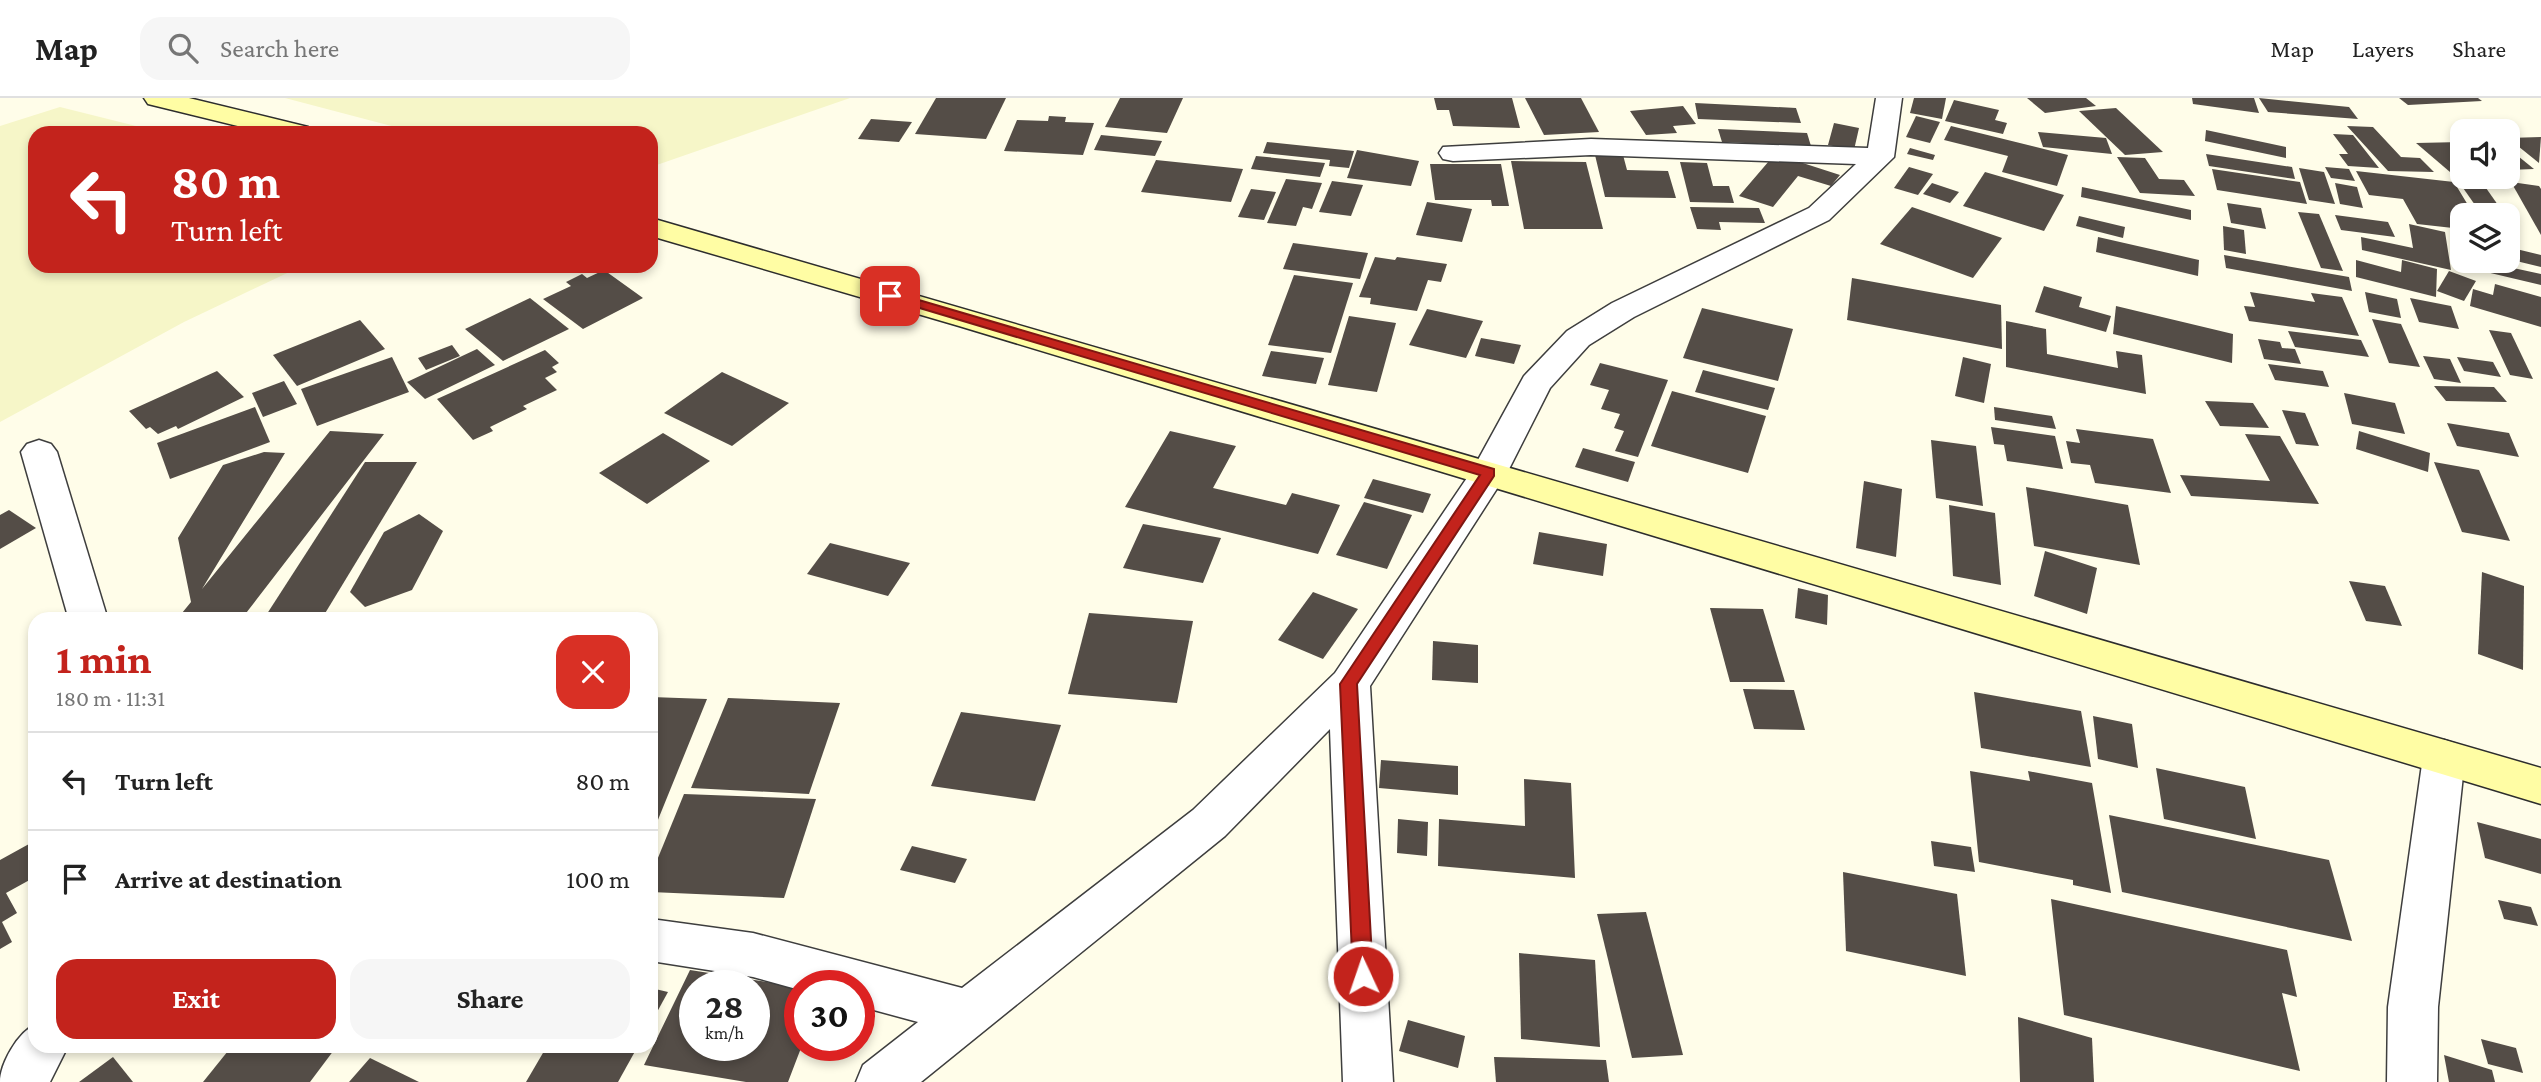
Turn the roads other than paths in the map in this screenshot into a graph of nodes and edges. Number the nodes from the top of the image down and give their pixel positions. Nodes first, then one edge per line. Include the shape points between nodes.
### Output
1 (157, 98) edge
2 (1889, 98) edge
3 (270, 126) edge
4 (1453, 153) dead end
5 (1880, 158) junction
6 (658, 229) edge
7 (39, 452) dead end
8 (1489, 473) junction
9 (87, 612) edge
10 (1349, 684) junction
11 (2444, 757) junction
12 (2541, 786) edge
13 (658, 941) edge
14 (968, 1013) junction
15 (39, 1053) edge
16 (22, 1082) edge
17 (881, 1082) edge
18 (1368, 1082) edge
19 (2413, 1082) edge

1 - 3 street
2 - 5 street
4 - 5 street via 1591,147
5 - 8 street via 1819,214 1623,310 1578,338 1536,383
6 - 8 street
7 - 9 street
8 - 10 street
8 - 11 street
10 - 14 street via 1209,823
10 - 18 street
11 - 12 street
11 - 19 street via 2413,1007
13 - 14 street via 753,955
14 - 17 street
15 - 16 street

